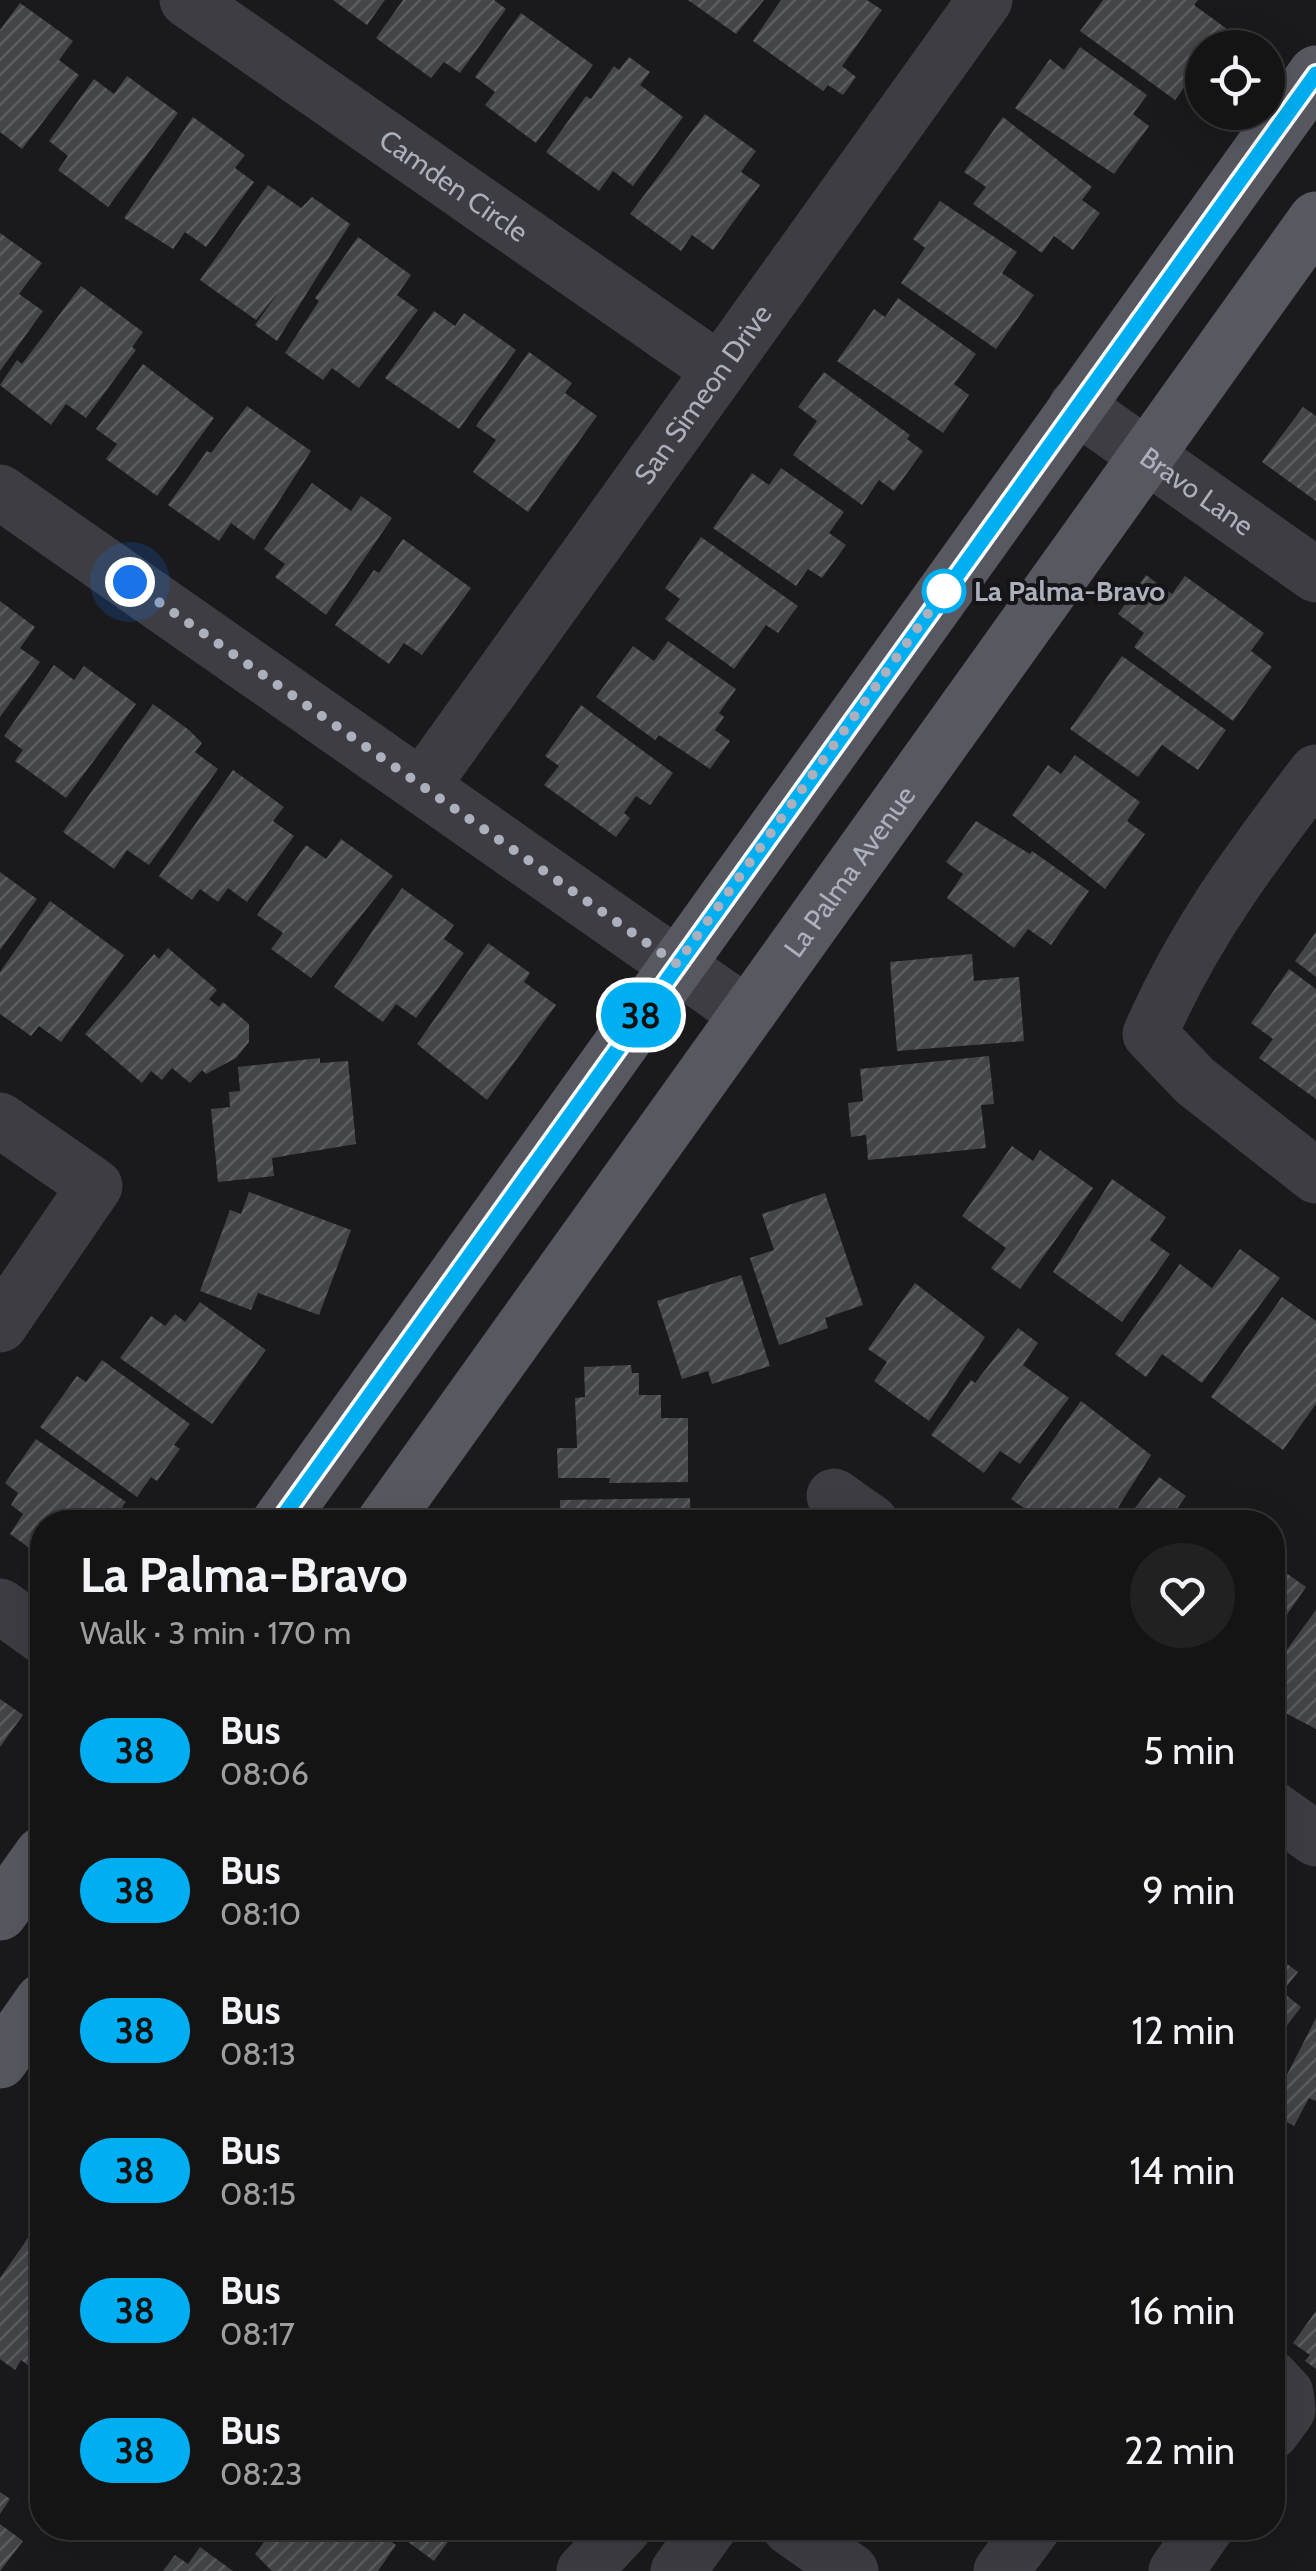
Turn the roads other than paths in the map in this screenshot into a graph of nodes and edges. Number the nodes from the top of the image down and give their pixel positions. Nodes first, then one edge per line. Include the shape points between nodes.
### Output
1 (187, 0) edge
2 (985, 0) edge
3 (1316, 74) edge
4 (1316, 219) edge
5 (720, 370) junction
6 (1076, 406) junction
7 (1147, 456) junction
8 (0, 492) edge
9 (1316, 575) edge
10 (1316, 772) edge
11 (422, 786) junction
12 (677, 964) junction
13 (747, 1014) junction
14 (0, 1120) edge
15 (1316, 1176) edge
16 (0, 1325) edge
17 (288, 1510) edge
18 (393, 1510) edge
19 (0, 1606) edge
20 (30, 1627) edge
21 (1285, 1817) edge
22 (1316, 1838) edge
23 (30, 1871) edge
24 (0, 1913) edge
25 (30, 2018) edge
26 (0, 2061) edge
27 (613, 2540) edge
28 (701, 2540) edge
29 (807, 2540) edge
30 (1024, 2540) edge
31 (1198, 2540) edge
32 (584, 2571) edge
33 (678, 2571) edge
34 (851, 2571) edge
35 (1002, 2571) edge
36 (1176, 2571) edge

1 - 5 street, Camden Circle
2 - 5 street, San Simeon Drive
3 - 6 main road
4 - 7 main road, La Palma Avenue
5 - 11 street, San Simeon Drive
6 - 7 street, Bravo Lane
6 - 12 main road
7 - 9 street, Bravo Lane
7 - 13 main road, La Palma Avenue
8 - 11 street
10 - 15 street via 1222,896 1150,1034 1195,1081
11 - 12 street
12 - 13 street
12 - 17 main road
13 - 18 main road, La Palma Avenue
14 - 16 street via 95,1186
19 - 20 street
21 - 22 street
23 - 24 main road
25 - 26 main road
27 - 32 street
28 - 33 street
29 - 34 street
30 - 35 street
31 - 36 street

